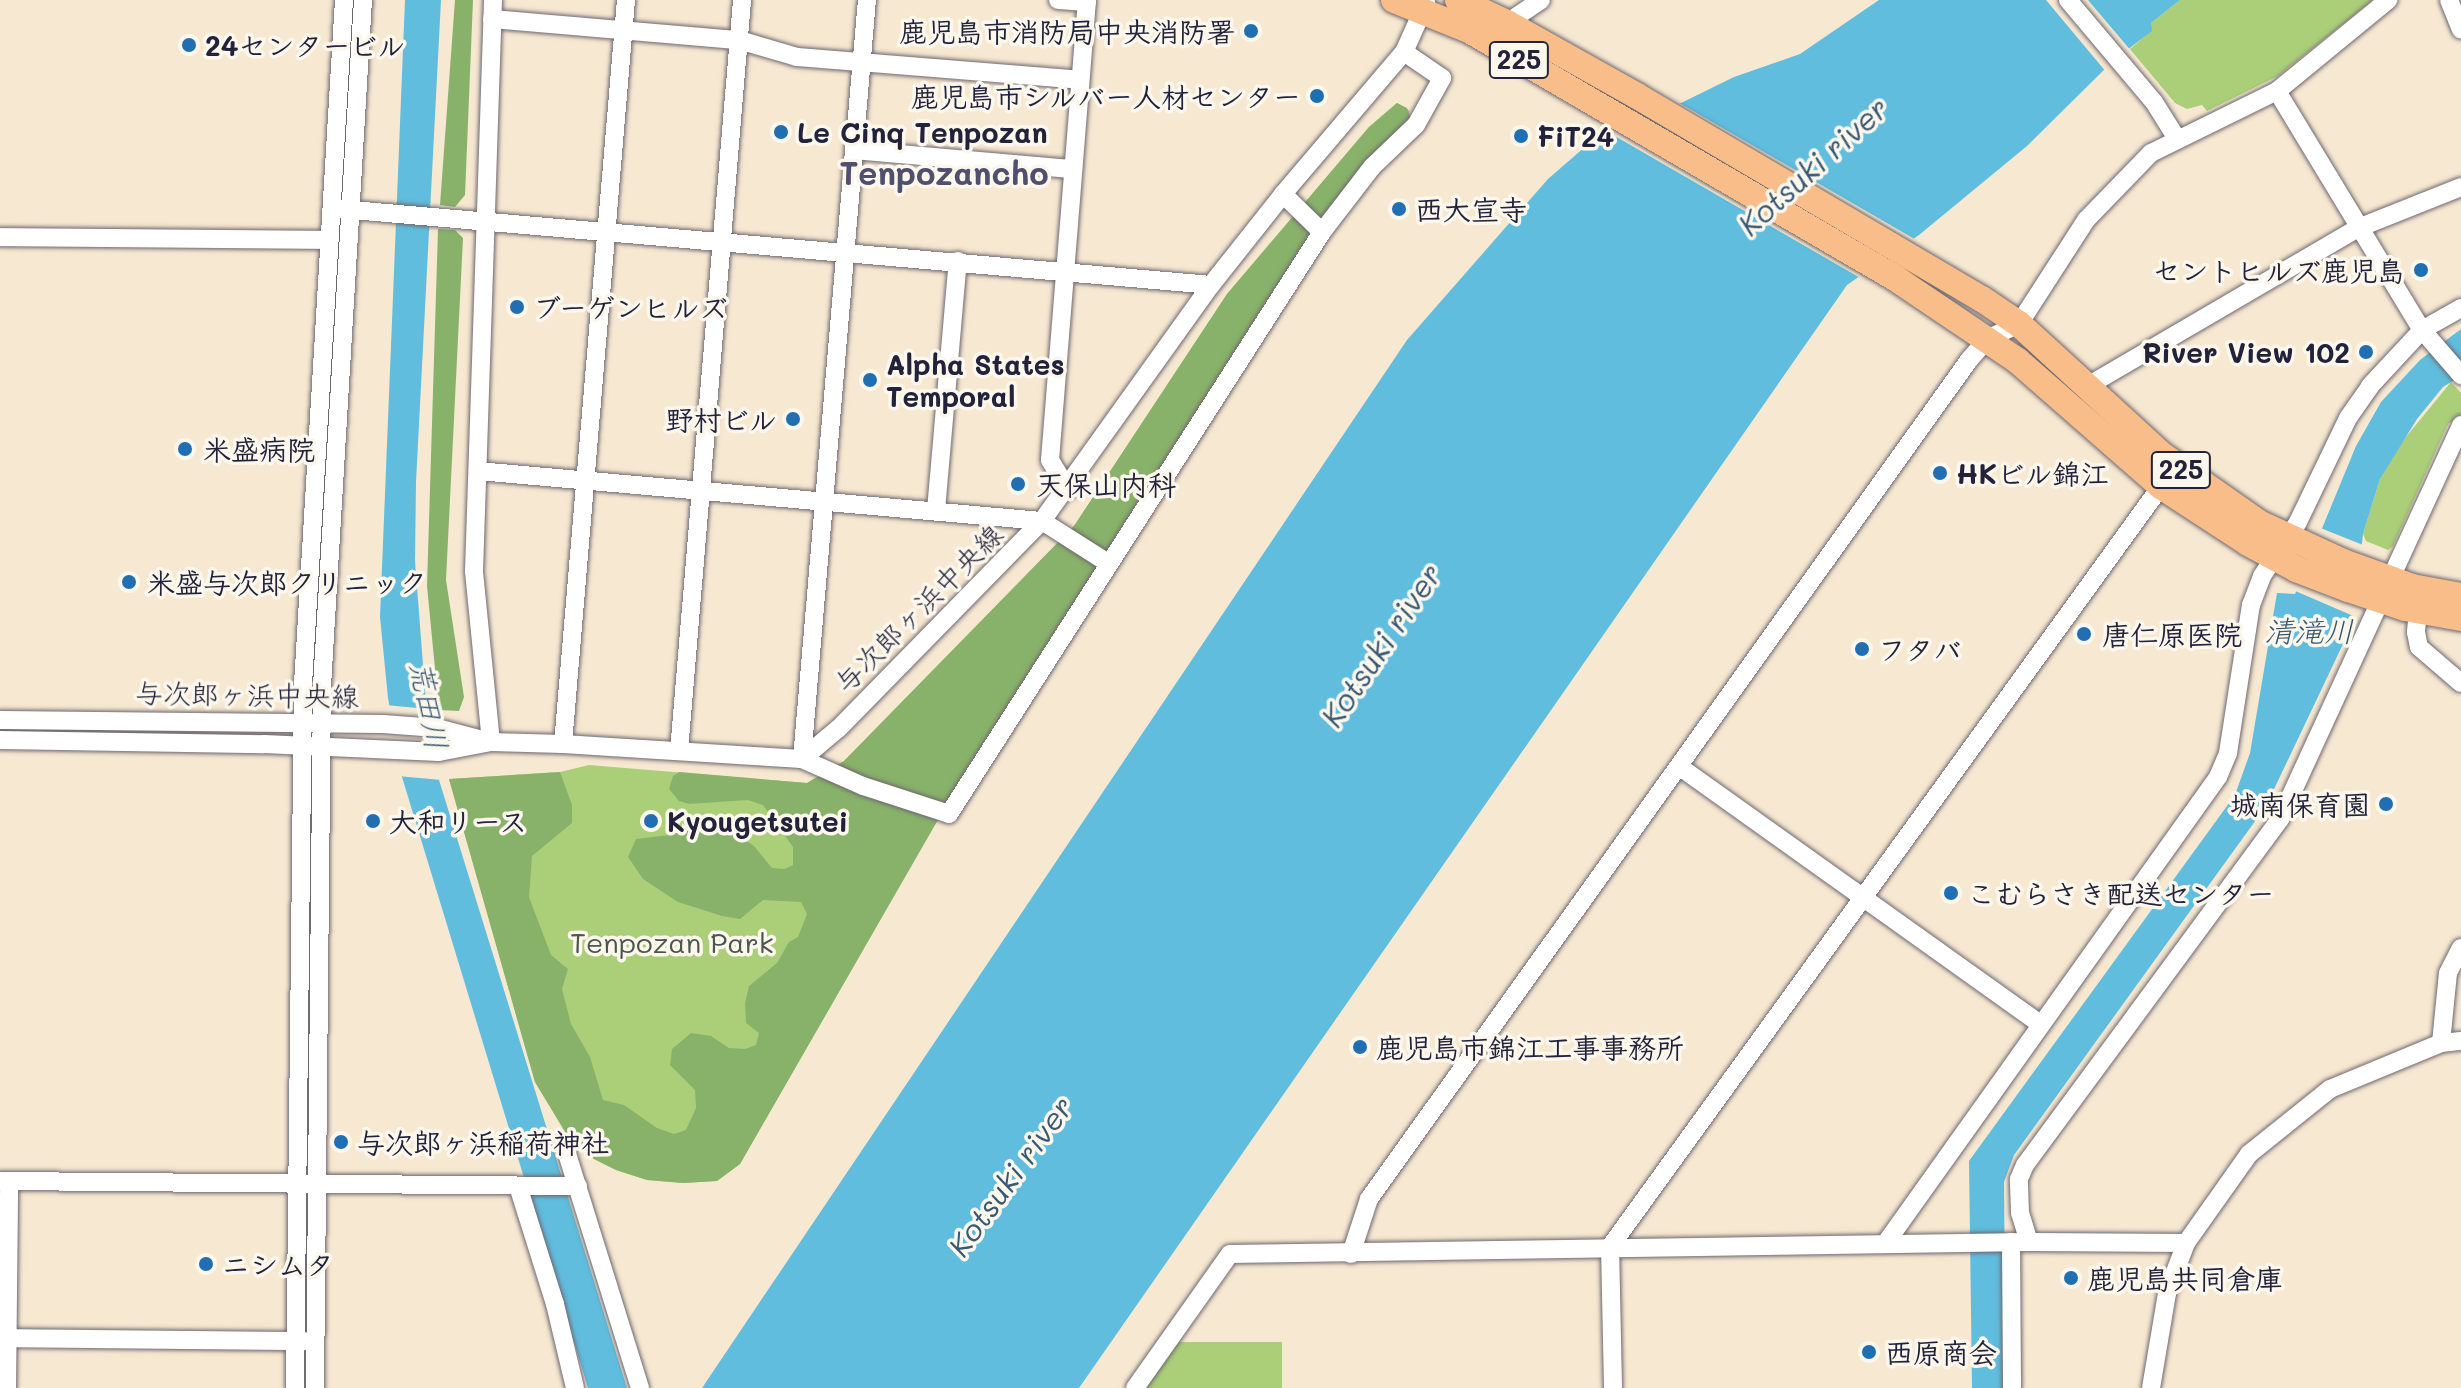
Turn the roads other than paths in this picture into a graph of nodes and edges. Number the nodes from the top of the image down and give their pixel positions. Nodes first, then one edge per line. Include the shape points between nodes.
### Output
1 (344, 0) edge
2 (363, 0) edge
3 (626, 0) edge
4 (742, 0) edge
5 (867, 0) edge
6 (1058, 0) edge
7 (1394, 0) edge
8 (1458, 0) edge
9 (1541, 0) edge
10 (2068, 0) edge
11 (2388, 0) edge
12 (2449, 0) edge
13 (1087, 1) edge
14 (1426, 5) edge
15 (493, 9) edge
16 (1507, 23) junction
17 (2461, 30) edge
18 (623, 31) junction
19 (739, 40) junction
20 (1404, 52) junction
21 (861, 62) junction
22 (1080, 80) junction
23 (2277, 91) junction
24 (2177, 139) junction
25 (854, 150) junction
26 (1073, 169) junction
27 (2461, 187) edge
28 (1283, 194) junction
29 (330, 208) junction
30 (350, 210) junction
31 (485, 222) junction
32 (2358, 228) junction
33 (606, 231) junction
34 (1322, 232) junction
35 (0, 237) edge
36 (328, 240) junction
37 (724, 240) junction
38 (844, 252) junction
39 (958, 261) junction
40 (1065, 271) junction
41 (1211, 285) junction
42 (2461, 308) edge
43 (2019, 324) junction
44 (2428, 336) junction
45 (1987, 339) junction
46 (2461, 375) edge
47 (2086, 387) junction
48 (2461, 425) edge
49 (317, 437) junction
50 (338, 439) junction
51 (478, 471) junction
52 (587, 482) junction
53 (2161, 486) junction
54 (1068, 490) junction
55 (702, 491) junction
56 (824, 502) junction
57 (936, 510) junction
58 (1042, 521) junction
59 (2291, 552) junction
60 (1108, 563) junction
61 (2382, 588) junction
62 (2461, 596) edge
63 (2418, 612) junction
64 (2461, 618) edge
65 (2461, 683) edge
66 (0, 720) edge
67 (312, 723) junction
68 (0, 740) edge
69 (491, 742) junction
70 (563, 744) junction
71 (312, 746) junction
72 (679, 751) junction
73 (802, 759) junction
74 (1680, 767) junction
75 (1860, 898) junction
76 (2461, 948) edge
77 (299, 986) junction
78 (319, 986) junction
79 (2039, 1023) junction
80 (2461, 1041) edge
81 (2441, 1043) junction
82 (564, 1144) dead end
83 (4, 1181) edge
84 (295, 1183) junction
85 (317, 1183) junction
86 (522, 1186) junction
87 (573, 1186) junction
88 (2020, 1242) junction
89 (2186, 1243) junction
90 (1885, 1244) junction
91 (1610, 1247) junction
92 (1351, 1254) junction
93 (4, 1338) edge
94 (295, 1341) junction
95 (316, 1342) junction
96 (7, 1388) edge
97 (295, 1388) edge
98 (315, 1388) edge
99 (575, 1388) edge
100 (640, 1388) edge
101 (1135, 1388) edge
102 (1613, 1388) edge
103 (2012, 1388) edge
104 (2151, 1388) edge

1 - 29 street
2 - 30 street
3 - 18 street
4 - 19 street
5 - 21 street
6 - 13 street
7 - 14 highway, 225
8 - 16 highway, 225
9 - 16 street
10 - 24 street
11 - 23 street
12 - 17 street
13 - 22 street
14 - 20 street, 与次郎ヶ浜中央線
14 - 45 highway, 225 via 1895,278
15 - 18 street
15 - 31 street
16 - 43 highway, 225 via 1921,261
18 - 19 street
18 - 33 street
19 - 21 street via 797,57
19 - 37 street
20 - 28 street, 与次郎ヶ浜中央線
20 - 34 street via 1442,78 1416,125 1372,167
21 - 22 street
21 - 25 street
22 - 26 street
23 - 24 street
23 - 32 street
24 - 43 street via 2142,161 2086,220
25 - 26 street
25 - 38 street
26 - 40 street
27 - 32 street
28 - 34 street
28 - 41 street, 与次郎ヶ浜中央線
29 - 30 street
29 - 36 street
30 - 31 street
30 - 50 street
31 - 33 street
31 - 51 street
32 - 44 street
32 - 47 street
33 - 37 street
33 - 52 street
34 - 60 street
35 - 36 street
36 - 49 street
37 - 38 street
37 - 55 street
38 - 39 street
38 - 56 street
39 - 40 street
39 - 57 street
40 - 41 street
40 - 54 street via 1050,460
41 - 54 street, 与次郎ヶ浜中央線
42 - 44 street
43 - 45 street
43 - 47 highway, 225
44 - 46 street
44 - 59 street via 2370,386 2348,418
45 - 53 highway, 225
45 - 74 street
47 - 59 highway, 225 via 2200,485
48 - 61 street
49 - 50 street
49 - 67 street
50 - 67 street
51 - 52 street
51 - 69 street via 474,571
52 - 55 street
52 - 70 street
53 - 59 highway, 225
53 - 75 street
54 - 58 street, 与次郎ヶ浜中央線
55 - 56 street
55 - 72 street
56 - 57 street
56 - 73 street
57 - 58 street
58 - 60 street
58 - 73 street, 与次郎ヶ浜中央線 via 839,728
59 - 61 highway, 225
59 - 79 street via 2251,605 2228,753 2218,777
60 - 73 street via 949,814
61 - 62 highway, 225
61 - 63 highway, 225
61 - 88 street via 2280,819 2025,1165 2019,1179
63 - 64 highway, 225
63 - 65 street via 2419,647
66 - 67 street, 与次郎ヶ浜中央線
67 - 69 street, 与次郎ヶ浜中央線 via 437,728
67 - 71 street
68 - 71 street, 与次郎ヶ浜中央線
69 - 70 street, 与次郎ヶ浜中央線
69 - 71 street, 与次郎ヶ浜中央線 via 439,752
70 - 72 street, 与次郎ヶ浜中央線
71 - 77 street
71 - 78 street
72 - 73 street, 与次郎ヶ浜中央線
74 - 75 street
74 - 92 street via 1369,1199
75 - 79 street
75 - 91 street
76 - 81 street via 2448,973
77 - 78 street
77 - 84 street
78 - 85 street
79 - 90 street
80 - 81 street
81 - 89 street via 2330,1089 2249,1154
82 - 87 street
83 - 84 street
83 - 93 street
84 - 85 street
84 - 94 street
85 - 86 street
85 - 95 street
86 - 87 street
86 - 99 street
87 - 100 street
88 - 89 street
88 - 90 street
88 - 103 street
89 - 104 street via 2167,1293
90 - 91 street
91 - 92 street
91 - 102 street
92 - 101 street via 1230,1254
93 - 94 street
93 - 96 street
94 - 95 street
94 - 97 street
95 - 98 street

